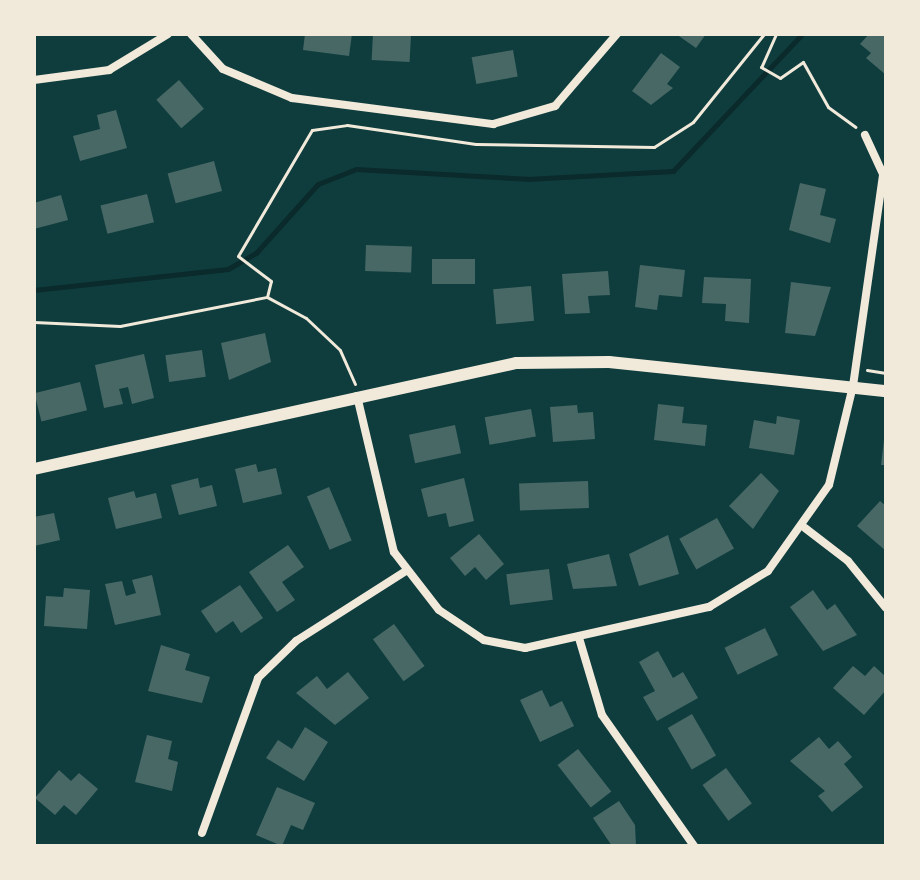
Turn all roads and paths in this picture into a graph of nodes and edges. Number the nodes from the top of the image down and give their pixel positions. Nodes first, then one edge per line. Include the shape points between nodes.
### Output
1 (168, 34) edge
2 (191, 34) edge
3 (617, 34) edge
4 (764, 34) edge
5 (776, 34) edge
6 (34, 80) edge
7 (865, 135) joint
8 (267, 297) junction
9 (34, 322) edge
10 (856, 368) junction
11 (886, 373) edge
12 (853, 386) junction
13 (886, 391) edge
14 (357, 396) junction
15 (34, 469) edge
16 (805, 528) junction
17 (406, 571) junction
18 (886, 608) edge
19 (579, 638) junction
20 (202, 833) dead end
21 (694, 846) edge

1 - 6 street via 109,70
2 - 3 street via 223,69 292,98 493,124 555,106
4 - 8 path via 693,122 654,147 476,144 347,125 312,130 238,256 251,271 271,281
5 - 7 path via 761,67 773,77 803,62 828,107
7 - 10 street via 883,174
8 - 9 path via 120,326
8 - 14 path via 306,318 340,350 352,366
10 - 11 path
10 - 12 street
12 - 13 street
12 - 14 street via 609,362 517,363
12 - 16 street via 829,485
14 - 15 street
14 - 17 street via 386,530
16 - 18 street via 848,561
16 - 19 street via 768,571 709,607
17 - 19 street via 439,610 484,640 525,648
17 - 20 street via 296,641 258,678
19 - 21 street via 602,715

